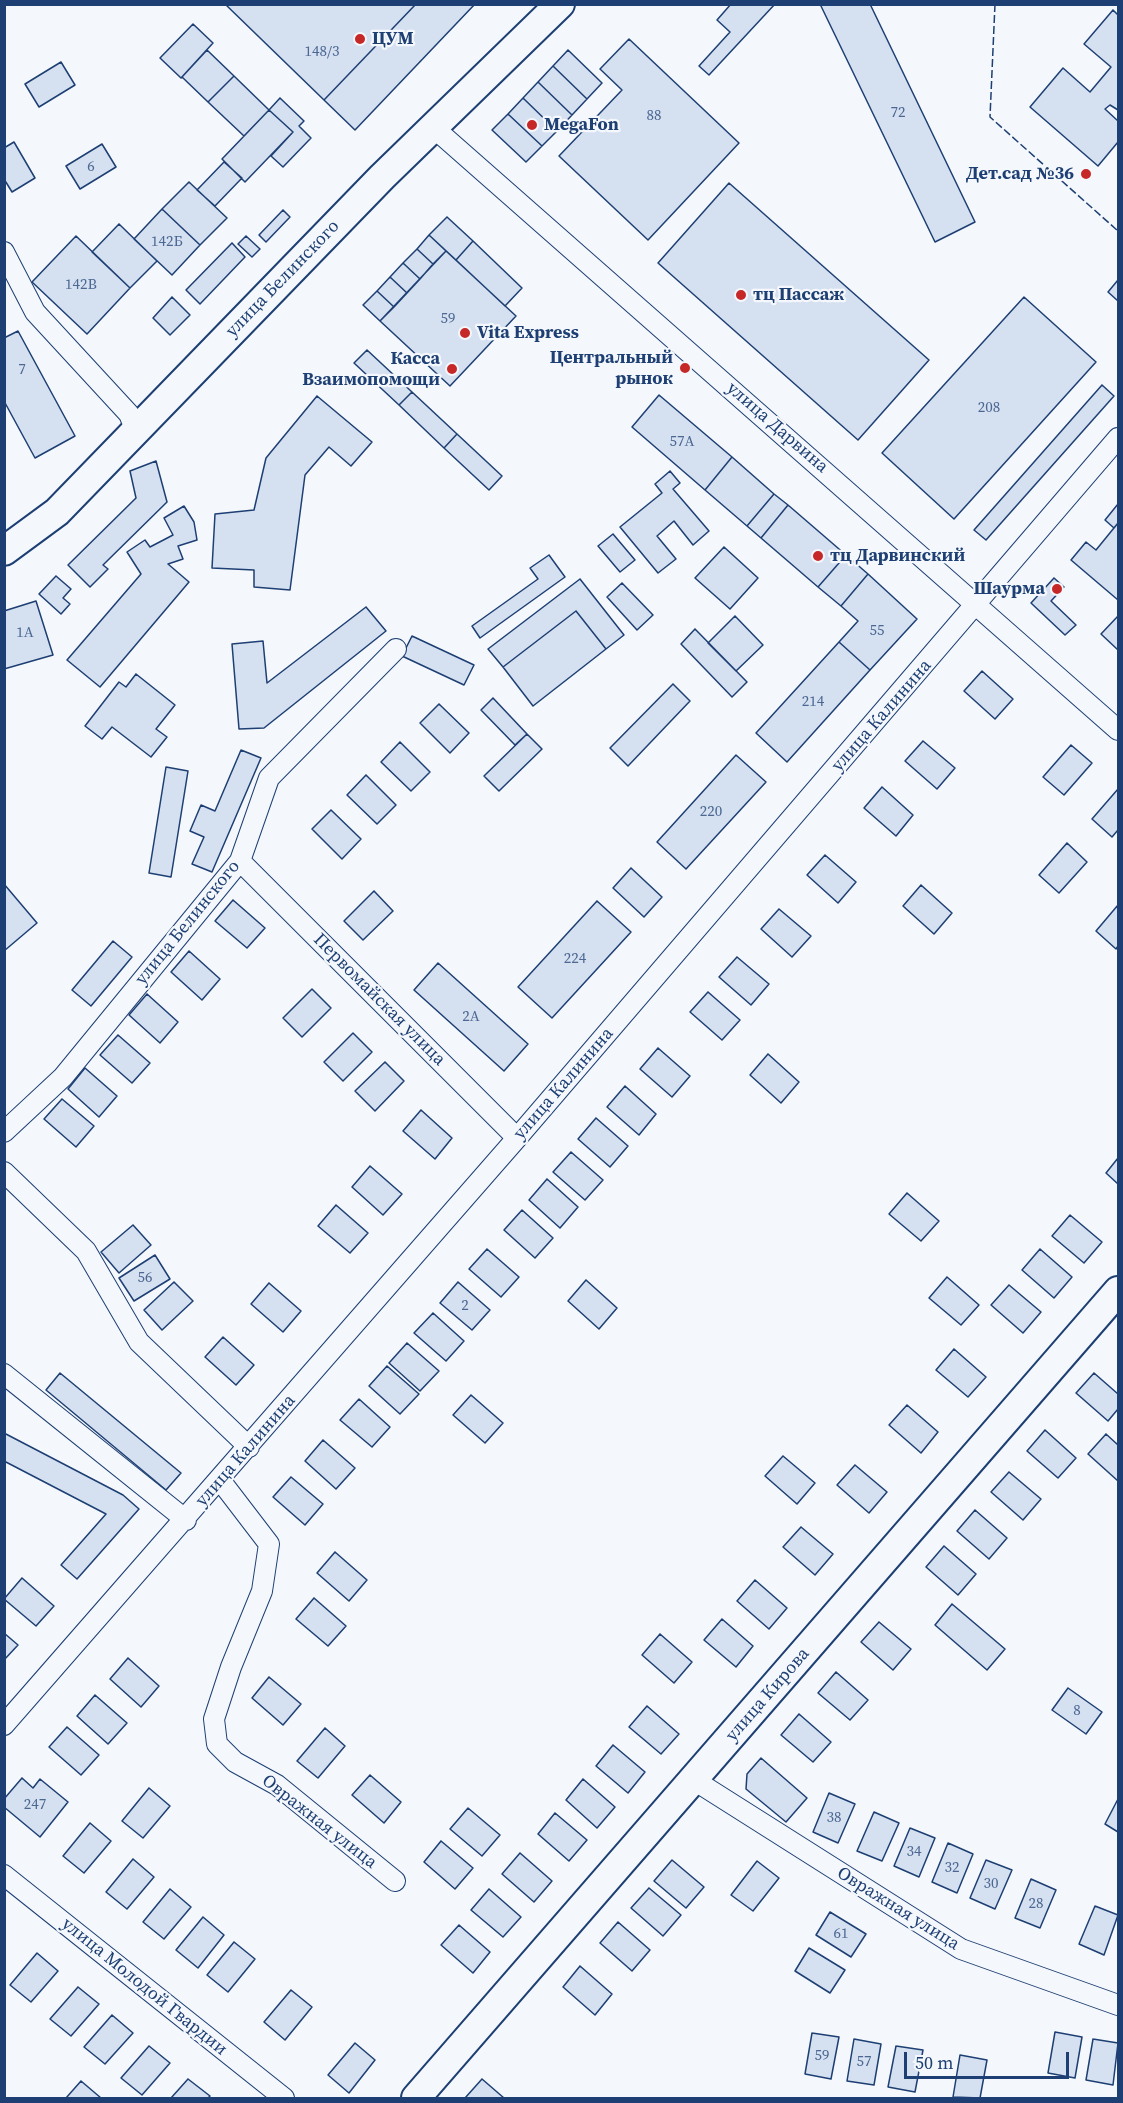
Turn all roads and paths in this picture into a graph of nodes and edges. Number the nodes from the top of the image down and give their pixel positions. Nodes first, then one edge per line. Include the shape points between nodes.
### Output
1 (560, 4) edge
2 (434, 128) junction
3 (4, 252) edge
4 (136, 431) junction
5 (1119, 438) edge
6 (4, 551) edge
7 (978, 605) junction
8 (396, 649) dead end
9 (1119, 730) edge
10 (240, 861) junction
11 (4, 1132) edge
12 (517, 1138) junction
13 (4, 1172) edge
14 (1119, 1291) edge
15 (4, 1374) edge
16 (249, 1447) junction
17 (220, 1480) junction
18 (186, 1520) junction
19 (4, 1725) edge
20 (694, 1780) junction
21 (4, 1875) edge
22 (395, 1881) dead end
23 (1119, 2005) edge
24 (284, 2098) edge
25 (416, 2098) edge

1 - 2 street, улица Белинского
2 - 4 street, улица Белинского
2 - 7 street, улица Дарвина
3 - 4 street via 35,312 129,414
4 - 6 street, улица Белинского via 57,512
5 - 7 street, улица Калинина
7 - 9 street, улица Дарвина
7 - 12 street, улица Калинина
8 - 10 street, улица Белинского via 269,778
10 - 11 street, улица Белинского via 63,1077
10 - 12 street, Первомайская улица
12 - 16 street, улица Калинина
13 - 16 street via 86,1251 139,1341
14 - 20 street, улица Кирова
15 - 18 street
16 - 17 street, улица Калинина
17 - 18 street, улица Калинина
17 - 22 street, Овражная улица via 270,1544 262,1591 214,1719 217,1744 235,1762 277,1785
18 - 19 street, улица Калинина
20 - 23 street, Овражная улица via 961,1949
20 - 25 street, улица Кирова
21 - 24 street, улица Молодой Гвардии

